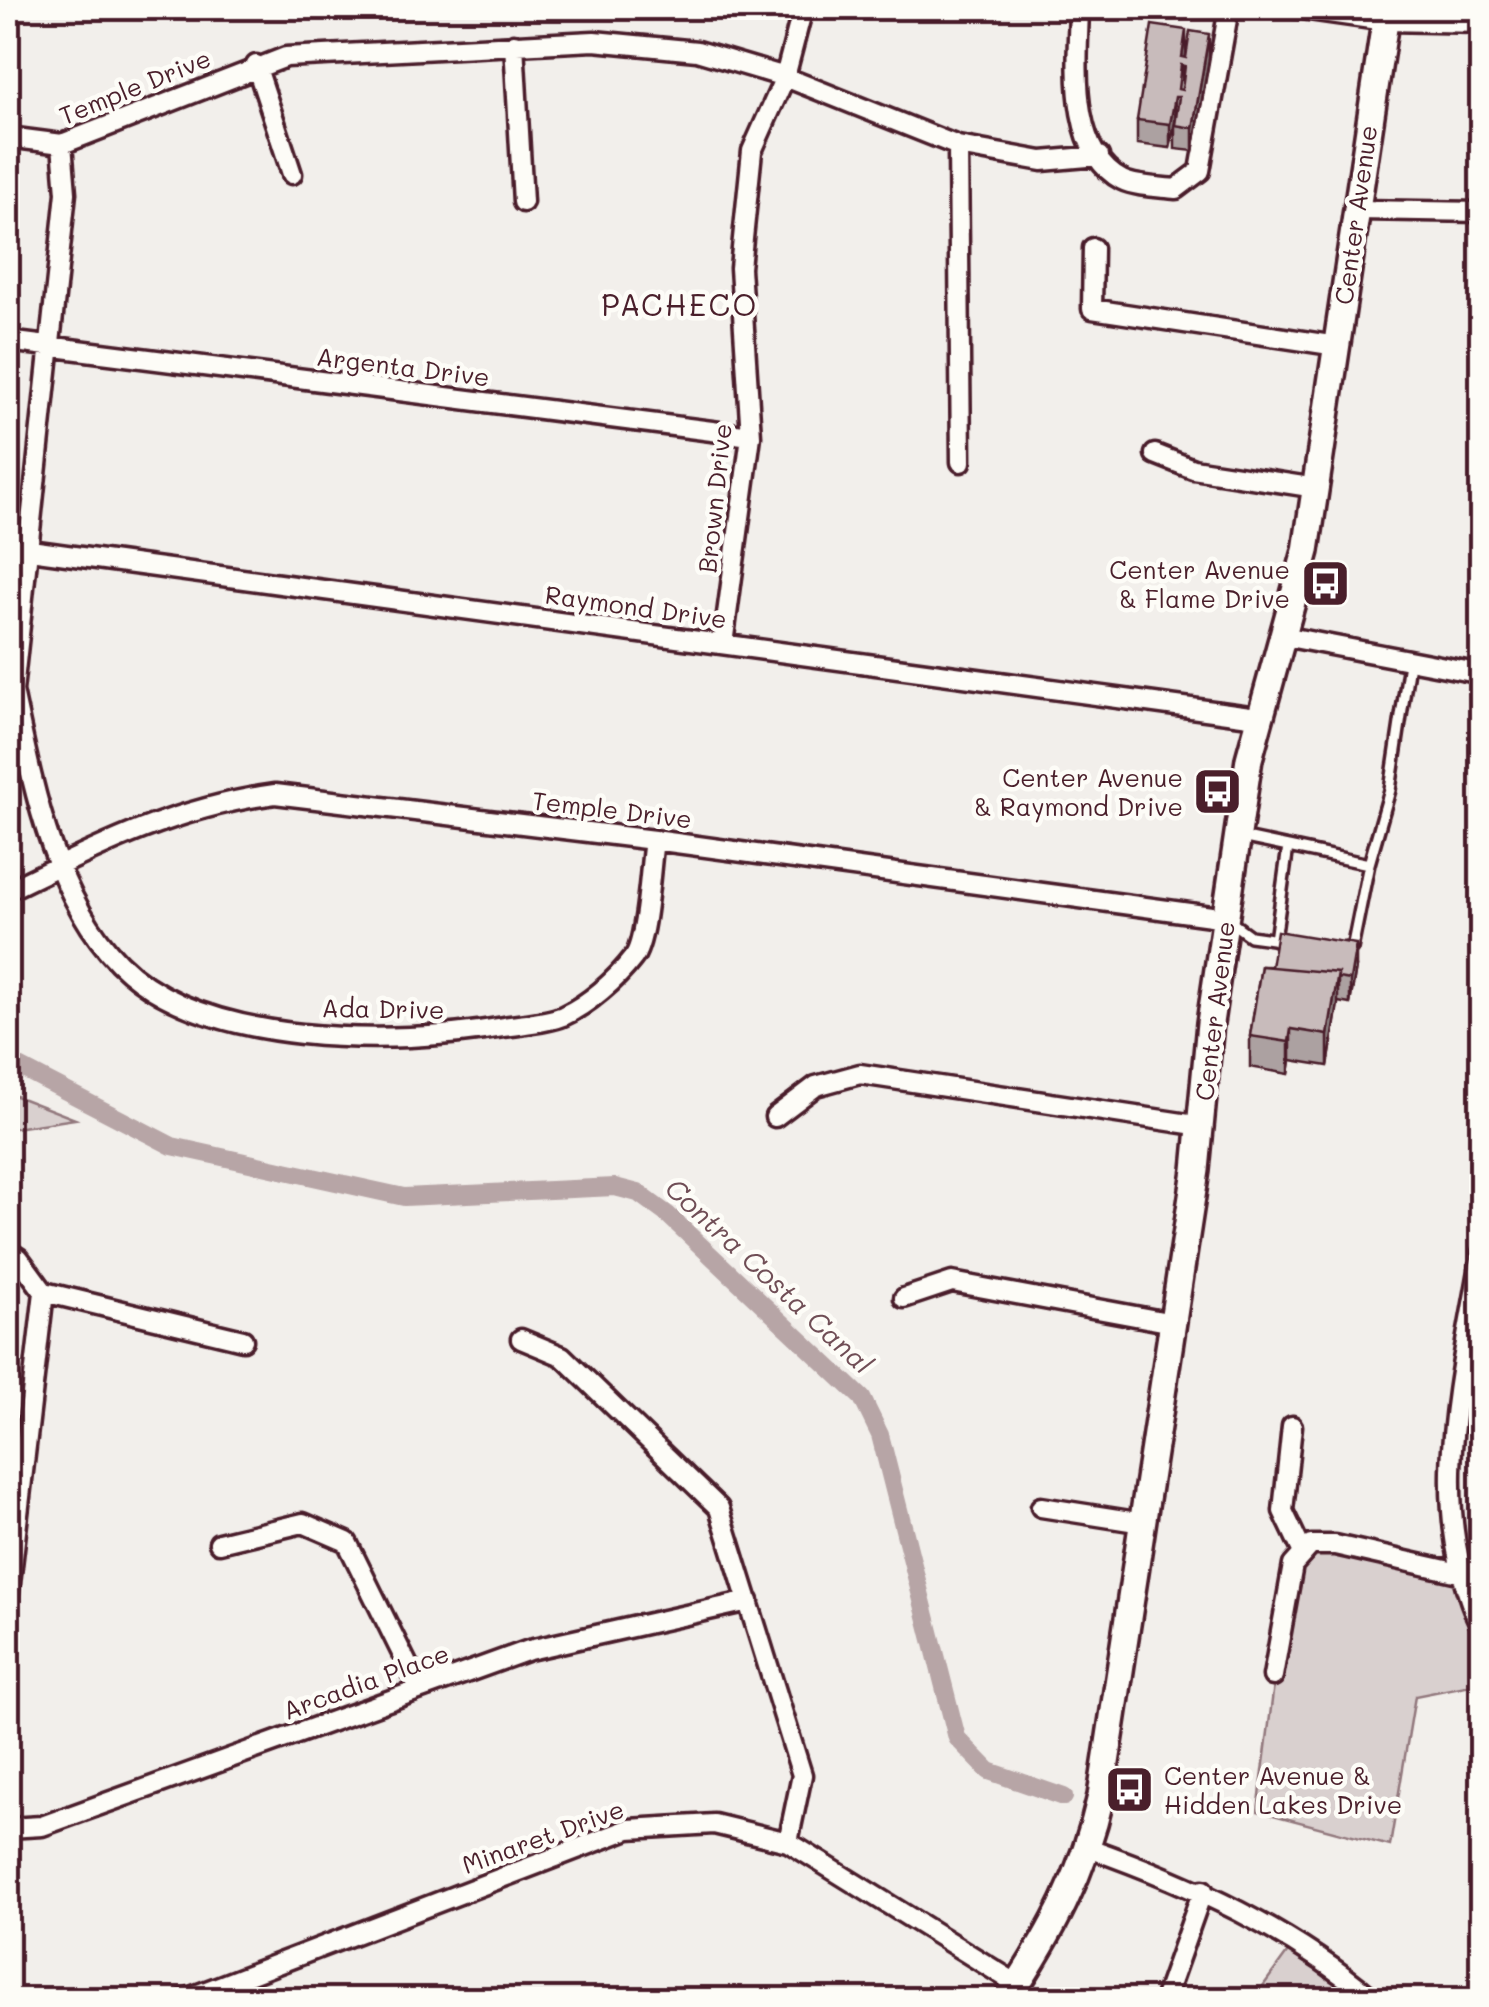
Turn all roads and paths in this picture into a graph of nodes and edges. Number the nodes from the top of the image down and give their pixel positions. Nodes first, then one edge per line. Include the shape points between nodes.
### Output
1 (802, 8) edge
2 (1079, 8) edge
3 (1229, 8) edge
4 (1294, 8) edge
5 (1386, 14) edge
6 (1482, 23) edge
7 (514, 44) junction
8 (256, 66) junction
9 (784, 77) junction
10 (8, 138) edge
11 (62, 144) junction
12 (958, 146) junction
13 (1100, 156) junction
14 (292, 174) dead end
15 (523, 202) dead end
16 (1357, 210) junction
17 (1482, 212) edge
18 (1093, 248) dead end
19 (8, 341) edge
20 (1337, 346) junction
21 (48, 347) junction
22 (751, 436) junction
23 (1155, 454) dead end
24 (960, 462) dead end
25 (1316, 488) junction
26 (8, 547) edge
27 (28, 549) junction
28 (1283, 636) junction
29 (723, 644) junction
30 (1410, 663) junction
31 (1482, 674) edge
32 (1257, 717) junction
33 (1238, 837) junction
34 (654, 840) junction
35 (1288, 848) junction
36 (61, 864) junction
37 (1369, 864) junction
38 (8, 885) edge
39 (1226, 918) junction
40 (1275, 940) junction
41 (1302, 943) edge
42 (1334, 946) edge
43 (775, 1118) dead end
44 (1202, 1126) junction
45 (8, 1252) edge
46 (1482, 1253) edge
47 (44, 1292) junction
48 (904, 1298) dead end
49 (1173, 1323) junction
50 (522, 1339) dead end
51 (243, 1340) dead end
52 (1292, 1426) dead end
53 (1041, 1507) dead end
54 (1143, 1523) junction
55 (219, 1543) dead end
56 (1303, 1554) junction
57 (1460, 1579) junction
58 (1482, 1580) edge
59 (8, 1600) edge
60 (749, 1601) junction
61 (1482, 1629) edge
62 (1273, 1676) dead end
63 (420, 1688) junction
64 (8, 1828) edge
65 (788, 1842) junction
66 (1089, 1848) junction
67 (1203, 1890) junction
68 (1012, 1992) edge
69 (216, 1994) edge
70 (183, 2000) edge
71 (1164, 2000) edge
72 (1374, 2000) edge

1 - 9 street, Brown Drive
2 - 13 street via 1077,108
3 - 13 street via 1200,171 1176,189 1122,180
4 - 5 street
5 - 6 street
5 - 16 street, Center Avenue
7 - 8 street, Temple Drive via 286,56
7 - 9 street, Temple Drive via 594,41 698,51
7 - 15 street
8 - 11 street, Temple Drive
8 - 14 street
9 - 12 street, Temple Drive
9 - 22 street, Brown Drive via 752,151 740,268
10 - 11 street, Temple Drive
11 - 21 street, Ada Drive via 66,193
12 - 13 street, Temple Drive via 1042,161
12 - 24 street
16 - 17 street
16 - 20 street, Center Avenue
18 - 20 street via 1092,309
19 - 21 street, Argenta Drive
20 - 25 street, Center Avenue
21 - 22 street, Argenta Drive
21 - 27 street, Ada Drive
22 - 29 street, Brown Drive
23 - 25 street via 1193,470
25 - 28 street, Center Avenue
26 - 27 street, Raymond Drive
27 - 29 street, Raymond Drive
27 - 36 street, Ada Drive via 13,691
28 - 30 street
28 - 32 street, Center Avenue
29 - 32 street, Raymond Drive
30 - 31 street
30 - 37 lane via 1390,790
32 - 33 street, Center Avenue
33 - 35 lane
33 - 39 street, Center Avenue
34 - 36 street, Temple Drive via 275,794 215,802
34 - 36 street, Ada Drive via 637,955 600,992 562,1017 434,1039 253,1026 169,1000 120,964 81,914
34 - 39 street, Temple Drive
35 - 37 lane
35 - 40 lane
36 - 38 street, Temple Drive
37 - 42 lane via 1352,949
39 - 40 lane via 1250,936
39 - 44 street, Center Avenue
40 - 41 lane
43 - 44 street via 816,1086 860,1074
44 - 49 street, Center Avenue
45 - 47 street
46 - 57 street via 1451,1444 1449,1508
47 - 51 street
47 - 59 street
48 - 49 street via 952,1282
49 - 54 street, Center Avenue
50 - 60 street via 562,1356 720,1508
52 - 56 street via 1283,1512
53 - 54 street
54 - 66 street, Center Avenue
55 - 63 street via 302,1522 348,1542
56 - 57 street via 1311,1545 1335,1544
56 - 62 street via 1294,1564
57 - 58 street
57 - 61 street
60 - 63 street, Arcadia Place via 529,1650
60 - 65 street via 802,1774
63 - 64 street, Arcadia Place via 42,1826
65 - 68 street, Minaret Drive
65 - 69 street, Minaret Drive via 714,1824 628,1829
66 - 67 street
66 - 68 street, Center Avenue via 1056,1923
67 - 71 street
67 - 72 street via 1326,1959
69 - 70 street, Minaret Drive

